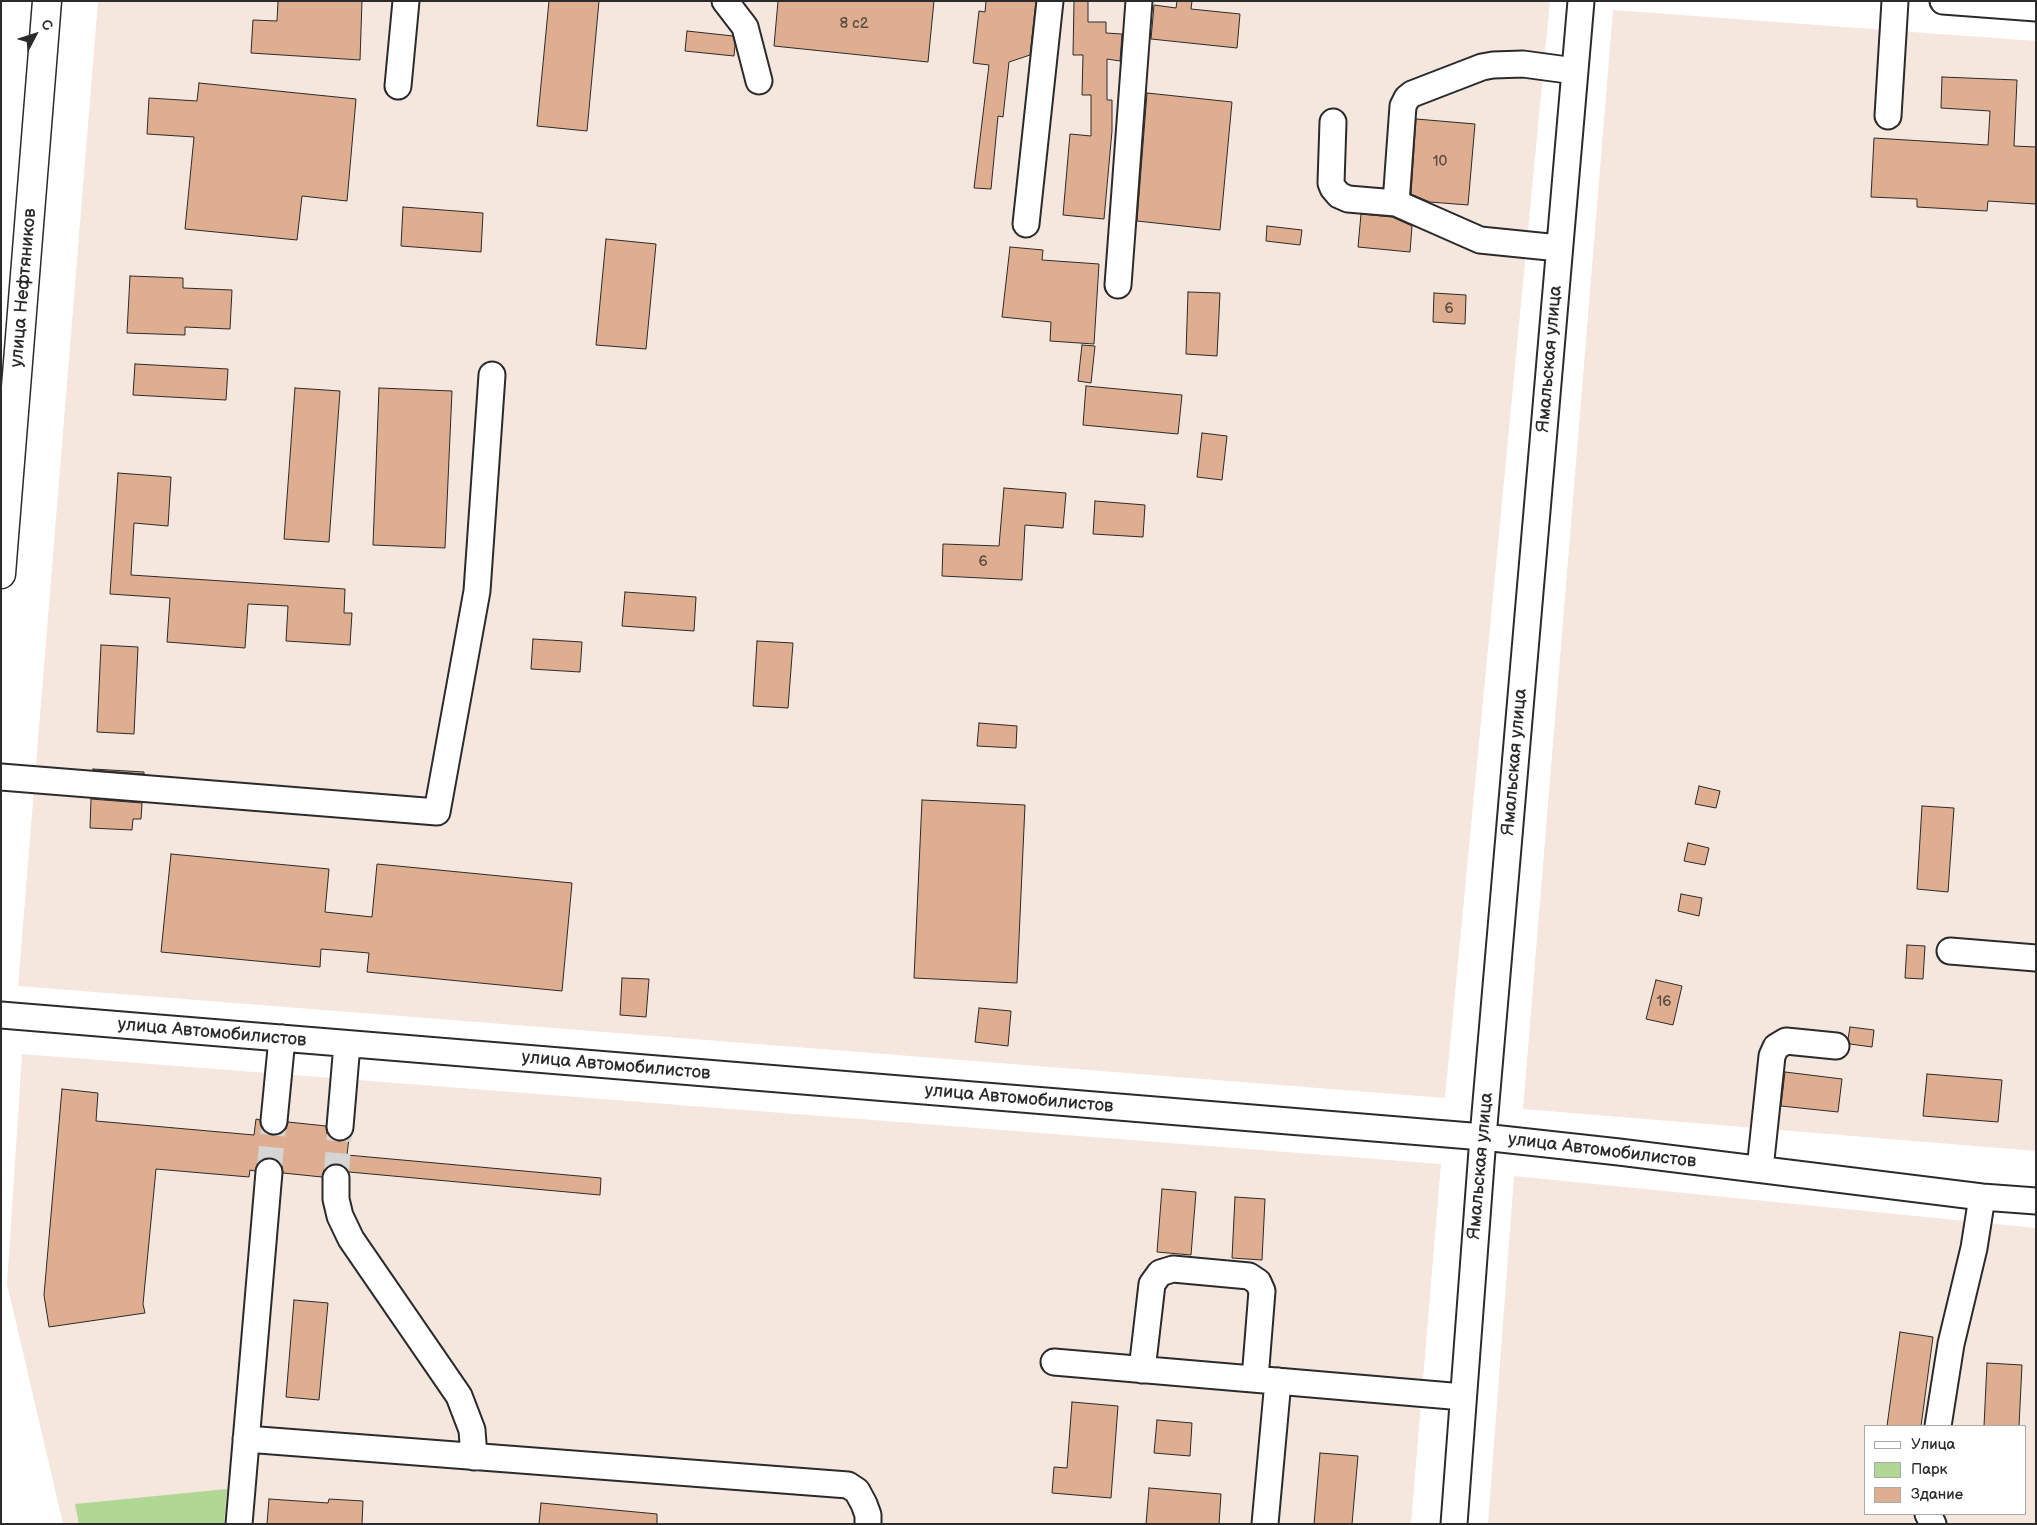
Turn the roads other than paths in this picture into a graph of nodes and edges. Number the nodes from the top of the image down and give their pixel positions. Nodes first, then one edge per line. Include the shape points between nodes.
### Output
1 (47, 1) edge
2 (406, 1) edge
3 (725, 1) edge
4 (1050, 1) edge
5 (1139, 1) edge
6 (1581, 1) edge
7 (1895, 1) edge
8 (1943, 1) edge
9 (1972, 2) edge
10 (2036, 8) edge
11 (1575, 71) junction
12 (759, 81) dead end
13 (398, 86) dead end
14 (1888, 116) dead end
15 (1333, 122) dead end
16 (1396, 203) junction
17 (1026, 224) dead end
18 (1560, 248) junction
19 (1118, 285) dead end
20 (492, 376) dead end
21 (1, 574) edge
22 (1, 777) edge
23 (1950, 951) dead end
24 (2036, 958) edge
25 (1, 1016) edge
26 (282, 1038) junction
27 (347, 1044) junction
28 (1836, 1046) dead end
29 (274, 1121) tunnel mouth
30 (340, 1128) tunnel mouth
31 (1483, 1137) junction
32 (1760, 1169) junction
33 (270, 1172) tunnel mouth
34 (336, 1178) tunnel mouth
35 (1982, 1197) junction
36 (2036, 1202) edge
37 (1054, 1362) dead end
38 (1142, 1370) junction
39 (1266, 1380) junction
40 (1463, 1397) junction
41 (1938, 1425) edge
42 (246, 1439) junction
43 (474, 1457) junction
44 (238, 1524) edge
45 (868, 1524) edge
46 (1265, 1524) edge
47 (1454, 1524) edge

1 - 21 main road, улица Нефтяников
2 - 13 street
3 - 12 street via 746,27
4 - 17 street
5 - 19 street
6 - 11 street, Ямальская улица
7 - 14 street
8 - 9 street
9 - 10 street
11 - 16 street via 1523,64 1493,65 1412,94 1403,106
11 - 18 street, Ямальская улица
15 - 16 street via 1333,188 1348,199
16 - 18 street via 1480,240
18 - 31 street, Ямальская улица
20 - 22 street via 477,591 437,812
23 - 24 street
25 - 26 street, улица Автомобилистов
26 - 27 street, улица Автомобилистов
26 - 29 street
27 - 30 street
27 - 31 street, улица Автомобилистов
28 - 32 street via 1786,1041 1776,1047 1772,1056
31 - 32 street, улица Автомобилистов
31 - 40 street, Ямальская улица
32 - 35 street, улица Автомобилистов
33 - 42 street
34 - 43 street via 340,1216 351,1239 458,1396 472,1430
35 - 36 street, улица Автомобилистов
35 - 41 street via 1974,1248 1951,1344
37 - 38 street
38 - 39 street
38 - 39 street via 1152,1284 1160,1273 1173,1269 1249,1276 1258,1282 1262,1291
39 - 40 street
39 - 46 street
40 - 47 street, Ямальская улица
42 - 43 street
42 - 44 street
43 - 45 street via 848,1485 857,1491 864,1504

